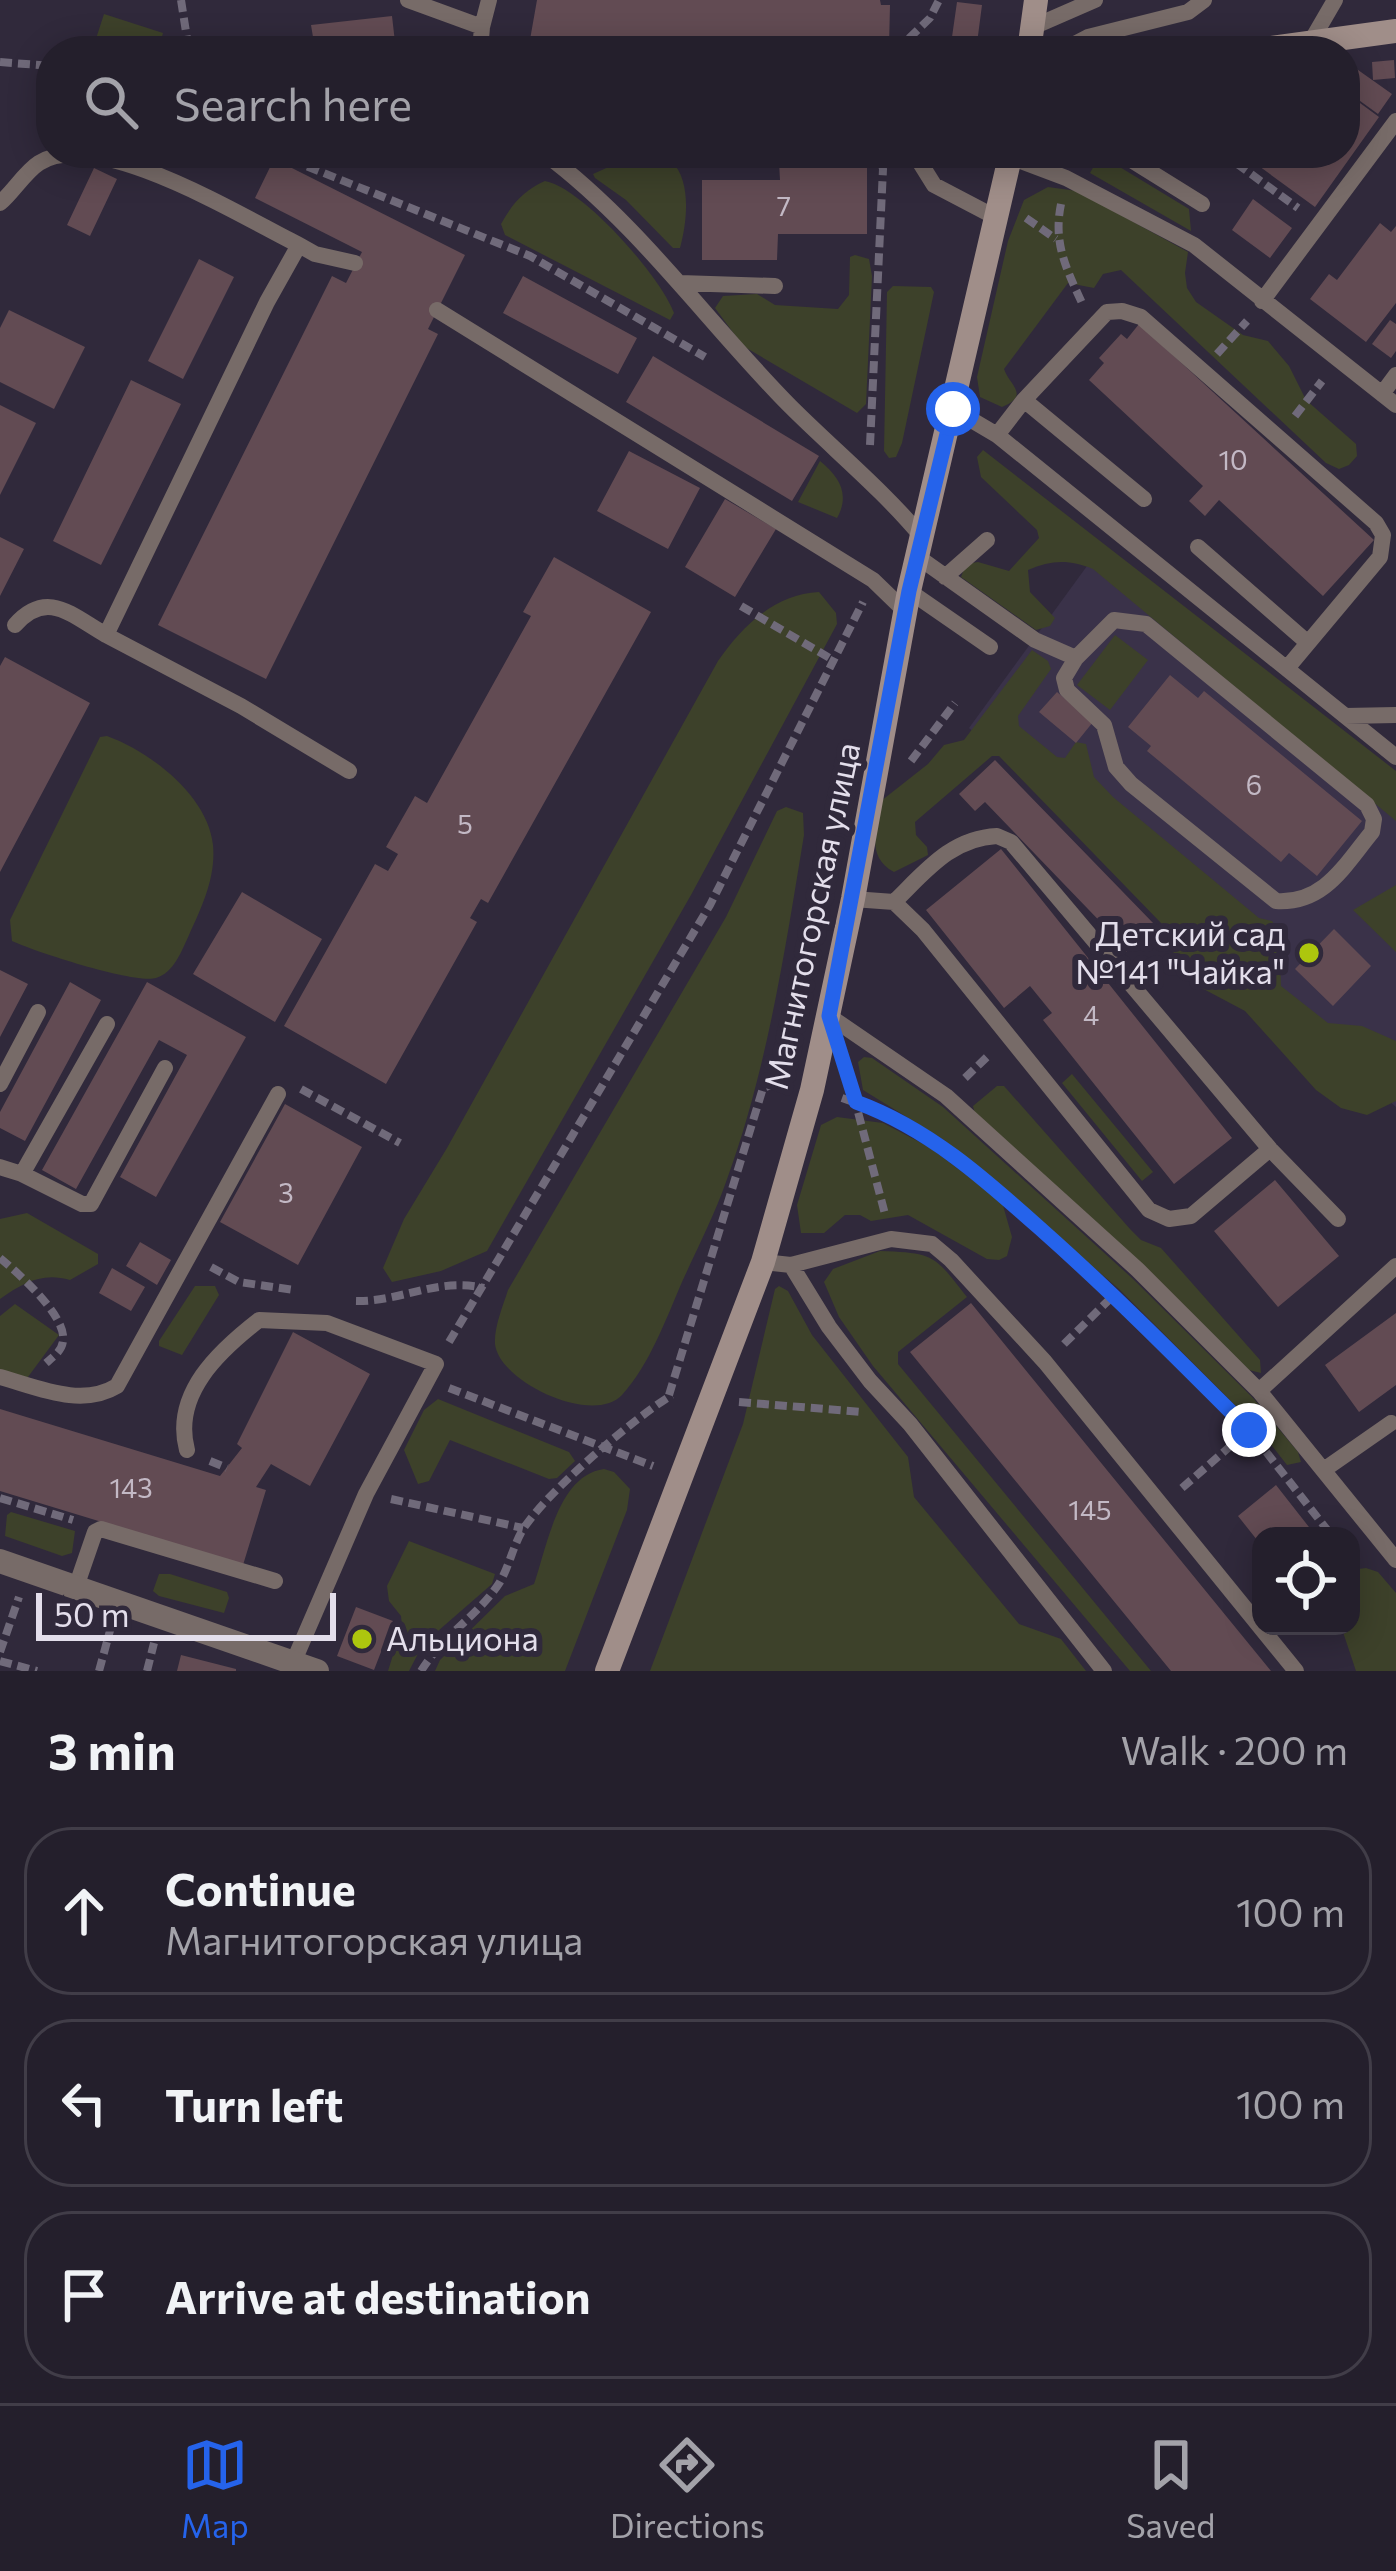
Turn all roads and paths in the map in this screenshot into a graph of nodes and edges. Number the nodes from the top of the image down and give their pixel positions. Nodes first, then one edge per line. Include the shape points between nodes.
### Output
1 (181, 0) edge
2 (408, 0) edge
3 (489, 0) edge
4 (939, 0) edge
5 (1036, 0) edge
6 (1095, 0) edge
7 (1204, 0) edge
8 (1335, 0) edge
9 (482, 27) junction
10 (1396, 31) edge
11 (187, 36) edge
12 (481, 36) edge
13 (911, 36) edge
14 (1031, 36) edge
15 (1036, 36) edge
16 (1092, 36) edge
17 (1314, 36) edge
18 (1360, 36) edge
19 (0, 62) edge
20 (36, 65) edge
21 (1396, 121) edge
22 (36, 165) edge
23 (146, 168) edge
24 (311, 168) edge
25 (570, 168) edge
26 (883, 168) edge
27 (923, 168) edge
28 (1007, 168) edge
29 (1042, 168) edge
30 (1144, 168) edge
31 (1243, 168) edge
32 (1066, 178) junction
33 (0, 203) edge
34 (1202, 204) dead end
35 (997, 218) junction
36 (1322, 225) junction
37 (880, 242) junction
38 (897, 242) dead end
39 (299, 245) junction
40 (355, 263) dead end
41 (680, 283) junction
42 (775, 286) dead end
43 (1262, 301) junction
44 (437, 310) dead end
45 (1091, 325) junction
46 (709, 359) dead end
47 (1338, 361) junction
48 (1396, 375) edge
49 (1024, 400) junction
50 (1389, 400) edge
51 (953, 409) junction
52 (997, 435) junction
53 (1279, 436) junction
54 (868, 480) junction
55 (1144, 500) dead end
56 (987, 541) dead end
57 (920, 547) junction
58 (1198, 547) dead end
59 (945, 577) junction
60 (873, 580) junction
61 (907, 601) junction
62 (741, 606) dead end
63 (14, 625) dead end
64 (106, 635) junction
65 (1308, 643) junction
66 (990, 647) dead end
67 (1076, 658) junction
68 (833, 661) junction
69 (1288, 667) junction
70 (955, 703) dead end
71 (1396, 715) edge
72 (1344, 716) junction
73 (1396, 757) edge
74 (908, 766) dead end
75 (349, 772) dead end
76 (853, 899) junction
77 (894, 902) junction
78 (38, 1012) dead end
79 (829, 1016) junction
80 (107, 1024) dead end
81 (1009, 1037) junction
82 (165, 1068) dead end
83 (0, 1084) edge
84 (812, 1090) junction
85 (278, 1094) joint
86 (946, 1096) junction
87 (856, 1102) junction
88 (400, 1143) dead end
89 (1270, 1149) junction
90 (0, 1167) edge
91 (22, 1174) junction
92 (1338, 1220) dead end
93 (891, 1239) junction
94 (187, 1254) junction
95 (0, 1258) edge
96 (763, 1262) junction
97 (791, 1265) junction
98 (1395, 1268) edge
99 (484, 1288) junction
100 (312, 1293) dead end
101 (1114, 1294) junction
102 (362, 1302) dead end
103 (1045, 1362) junction
104 (430, 1371) junction
105 (0, 1377) edge
106 (23, 1383) junction
107 (1259, 1390) junction
108 (669, 1395) junction
109 (712, 1400) junction
110 (1390, 1423) dead end
111 (910, 1424) junction
112 (1249, 1430) junction
113 (604, 1447) junction
114 (187, 1450) dead end
115 (207, 1460) dead end
116 (227, 1468) dead end
117 (658, 1468) dead end
118 (1324, 1468) junction
119 (366, 1494) junction
120 (1, 1500) edge
121 (1161, 1507) junction
122 (64, 1517) dead end
123 (1325, 1527) edge
124 (523, 1528) junction
125 (1396, 1560) edge
126 (0, 1562) edge
127 (28, 1571) junction
128 (275, 1581) dead end
129 (76, 1587) junction
130 (117, 1603) junction
131 (0, 1657) edge
132 (305, 1667) edge
133 (37, 1671) edge
134 (99, 1671) edge
135 (421, 1671) edge
136 (608, 1671) edge
137 (1104, 1671) edge
138 (1296, 1671) edge

1 - 11 path
2 - 9 lane
3 - 9 lane
4 - 13 path
5 - 14 main road
6 - 15 lane
7 - 16 lane via 1187,12
8 - 17 lane
9 - 12 lane
10 - 18 main road
19 - 20 path
21 - 36 lane
22 - 33 lane
23 - 39 lane
24 - 46 path via 530,256
25 - 41 lane
26 - 37 path
27 - 35 lane via 934,185
28 - 35 main road, Магнитогорская улица
29 - 32 lane
30 - 34 lane
31 - 36 path
32 - 43 lane via 1194,245
32 - 45 path via 1056,239
35 - 51 main road, Магнитогорская улица
36 - 43 lane
37 - 38 path
37 - 54 path
39 - 40 lane
39 - 64 lane
41 - 42 lane
41 - 54 lane
43 - 47 lane
44 - 60 lane
45 - 49 lane
45 - 53 lane via 1107,312 1141,317
47 - 50 lane
47 - 53 path
48 - 50 lane
49 - 52 lane
49 - 55 lane
51 - 52 lane
51 - 57 main road, Магнитогорская улица
52 - 69 lane
53 - 65 lane via 1383,535 1380,556
54 - 57 lane
56 - 59 lane
57 - 59 lane
57 - 61 main road, Магнитогорская улица
58 - 65 lane
59 - 67 lane via 1035,640
60 - 61 lane
60 - 68 path
61 - 66 lane
61 - 76 main road, Магнитогорская улица
62 - 68 path
63 - 64 lane via 47,604
64 - 75 lane
65 - 69 lane
67 - 67 lane via 1114,620 1146,624 1367,805 1372,832 1316,895 1276,901 1116,767 1105,725 1066,690
68 - 99 path via 710,905
69 - 72 lane
70 - 74 path
71 - 72 lane
72 - 73 lane
76 - 77 lane
76 - 79 main road, Магнитогорская улица
77 - 81 lane
77 - 89 lane via 967,840 1011,842
78 - 83 lane
79 - 84 main road, Магнитогорская улица
79 - 86 lane
79 - 87 path
80 - 91 lane
81 - 86 path
81 - 89 lane via 1133,1192 1169,1220 1191,1216
82 - 91 lane via 91,1204
84 - 96 main road, Магнитогорская улица
84 - 108 path via 781,1082 763,1088
85 - 88 path via 297,1087
85 - 94 lane
86 - 107 lane
87 - 93 path
87 - 101 path via 938,1142
89 - 92 lane
90 - 91 lane
93 - 97 lane
93 - 103 lane via 932,1244
94 - 100 path via 239,1282
94 - 106 lane via 117,1386 72,1396
95 - 106 path via 57,1318 64,1339
96 - 97 lane
96 - 109 main road, Магнитогорская улица
97 - 111 lane via 843,1345
98 - 107 lane
99 - 102 path via 440,1285
99 - 104 path
101 - 103 path
101 - 112 path
103 - 121 lane
104 - 113 path
104 - 114 lane via 327,1323 259,1320 196,1382 184,1426
104 - 119 lane
105 - 106 lane
107 - 118 lane
108 - 109 path
108 - 113 path
109 - 111 path via 850,1410
109 - 136 main road, Магнитогорская улица
110 - 118 lane
111 - 137 lane
112 - 121 path
112 - 123 path
113 - 117 path
113 - 124 path
115 - 116 path
118 - 125 lane
119 - 124 path
119 - 132 lane
120 - 122 path
121 - 138 lane
124 - 135 path via 500,1581
126 - 127 street
127 - 129 street
127 - 131 path
128 - 129 lane via 101,1529
129 - 130 street
130 - 132 street
130 - 134 path
131 - 133 path

